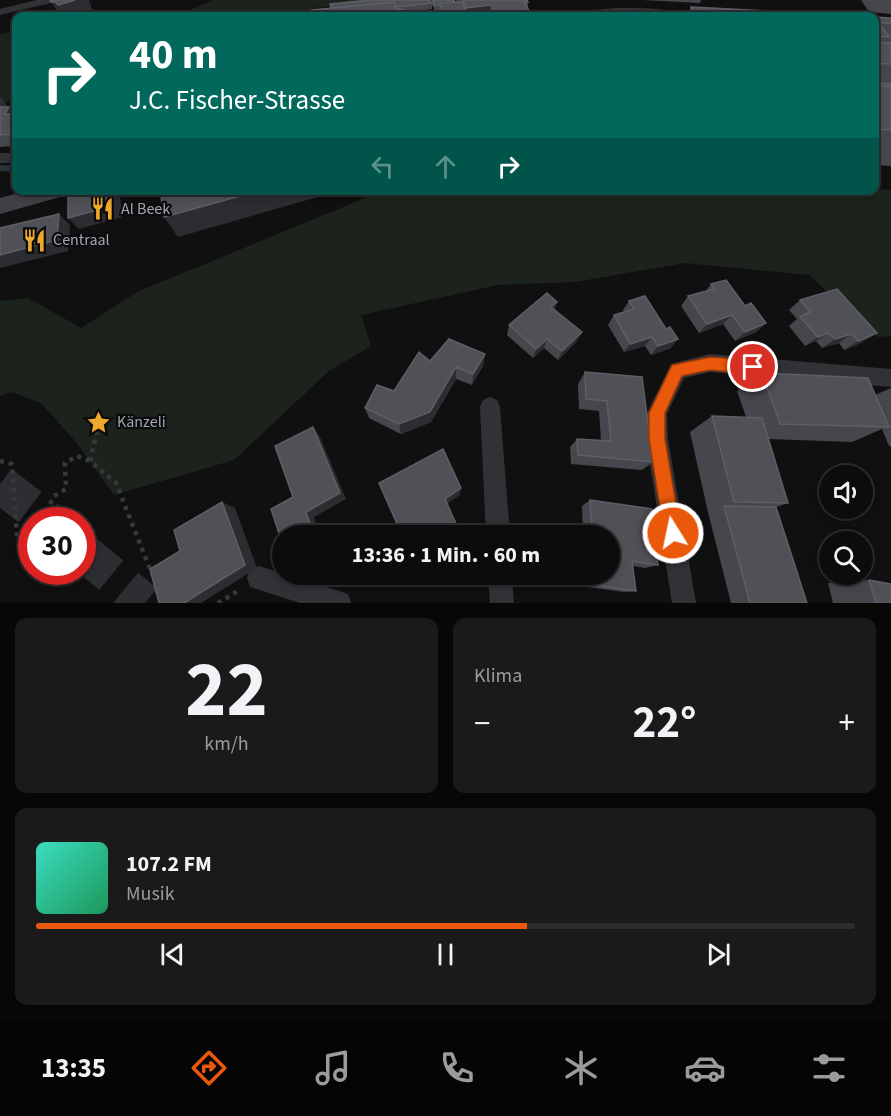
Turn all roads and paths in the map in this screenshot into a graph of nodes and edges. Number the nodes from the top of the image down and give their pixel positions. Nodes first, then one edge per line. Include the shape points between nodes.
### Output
1 (51, 0) edge
2 (0, 12) edge
3 (582, 12) edge
4 (662, 12) edge
5 (41, 195) edge
6 (0, 206) edge
7 (891, 378) edge
8 (490, 407) dead end
9 (99, 422) dead end
10 (0, 461) edge
11 (90, 462) junction
12 (48, 507) edge
13 (497, 525) edge
14 (18, 537) edge
15 (259, 578) dead end
16 (154, 581) edge
17 (501, 585) edge
18 (339, 603) edge
19 (502, 603) edge
20 (684, 603) edge

1 - 2 street
3 - 4 lane via 615,8
5 - 6 street
7 - 20 street via 710,363 678,370 657,413 657,439
8 - 13 street
9 - 11 path
10 - 14 path via 12,464
11 - 12 path via 77,456 66,463 66,489 54,496
11 - 16 path via 116,483
15 - 18 street
17 - 19 street

